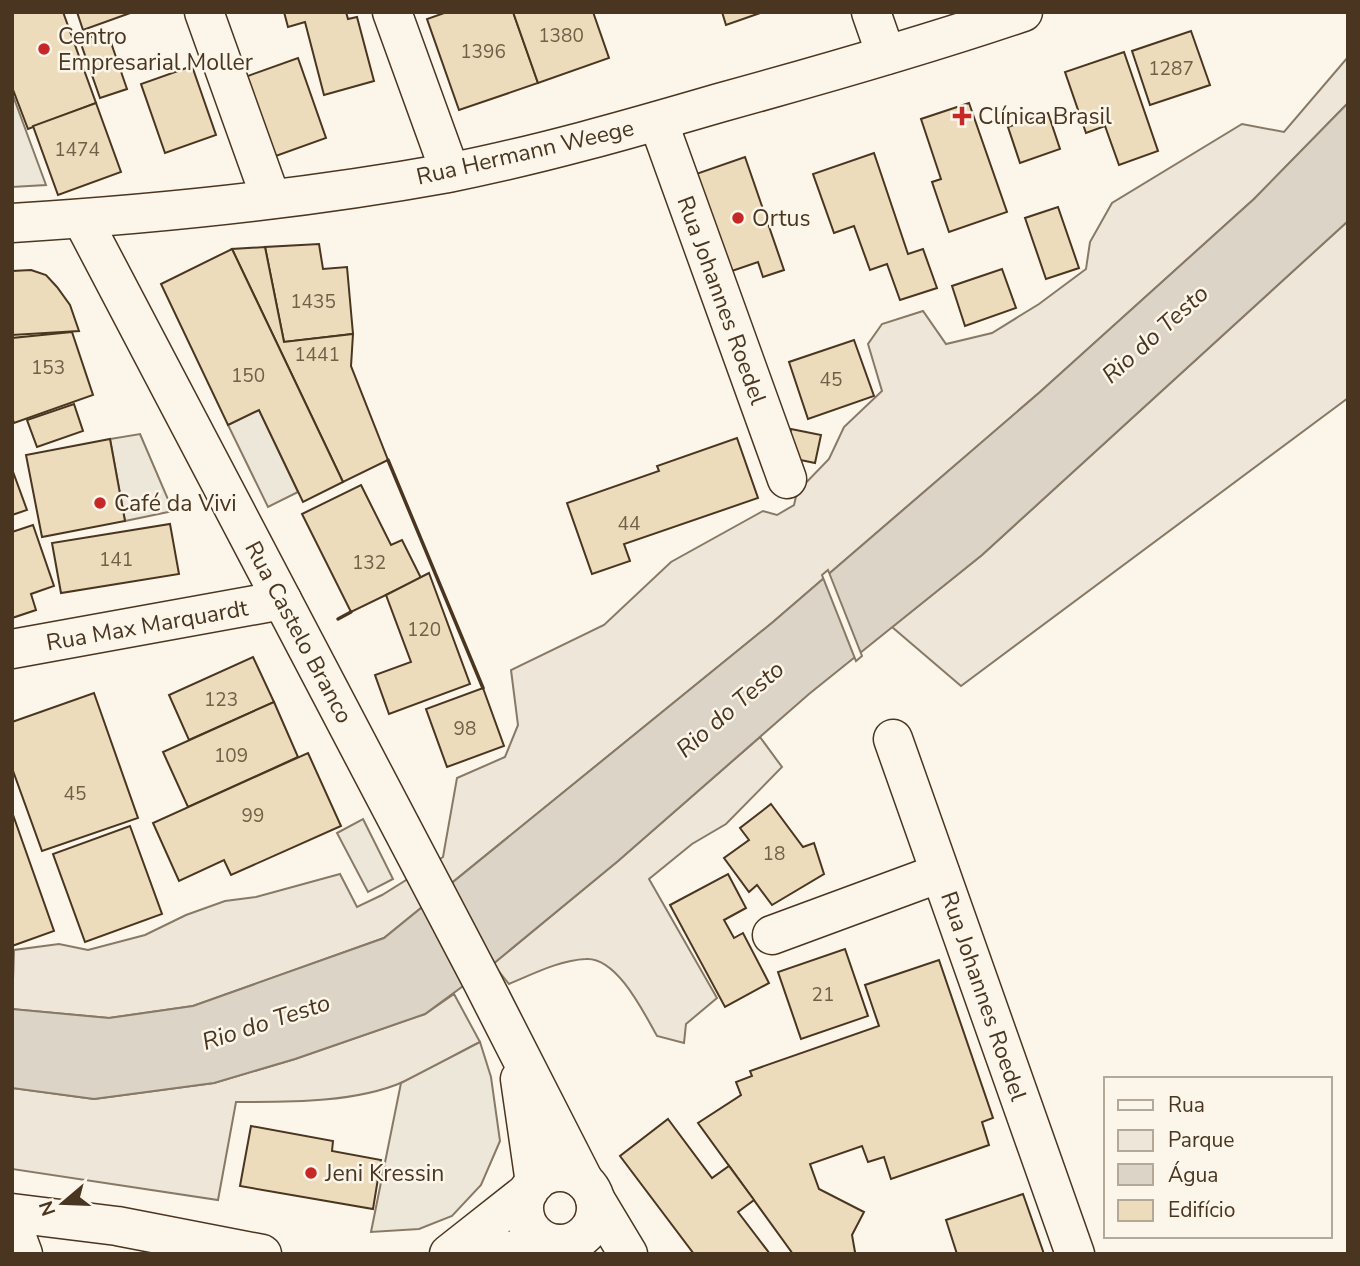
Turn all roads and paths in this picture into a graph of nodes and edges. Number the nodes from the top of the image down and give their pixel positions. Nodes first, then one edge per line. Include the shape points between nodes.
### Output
1 (204, 12) edge
2 (392, 12) edge
3 (870, 12) edge
4 (1023, 12) edge
5 (886, 55) junction
6 (658, 121) junction
7 (450, 172) junction
8 (271, 199) junction
9 (82, 219) junction
10 (12, 223) edge
11 (787, 479) dead end
12 (282, 600) junction
13 (12, 649) edge
14 (893, 739) dead end
15 (940, 873) junction
16 (772, 935) dead end
17 (516, 1046) junction
18 (532, 1187) junction
19 (590, 1190) junction
20 (12, 1213) edge
21 (12, 1224) edge
22 (568, 1247) edge
23 (23, 1254) edge
24 (262, 1254) edge
25 (449, 1254) edge
26 (485, 1254) edge
27 (628, 1254) edge
28 (1075, 1254) edge

1 - 8 main road
2 - 7 main road
3 - 5 main road
4 - 5 main road, Rua Hermann Weege
5 - 6 main road, Rua Hermann Weege
6 - 7 main road, Rua Hermann Weege
6 - 11 main road, Rua Johannes Roedel
7 - 8 main road, Rua Hermann Weege
8 - 9 main road, Rua Hermann Weege
9 - 10 main road, Rua Hermann Weege
9 - 12 main road, Rua Castelo Branco
12 - 13 main road, Rua Max Marquardt
12 - 17 main road, Rua Castelo Branco
14 - 15 main road, Rua Johannes Roedel
15 - 16 main road
15 - 28 main road, Rua Johannes Roedel
17 - 18 main road, Rua Castelo Branco
17 - 19 main road, Rua Castelo Branco
18 - 19 main road via 559,1172 577,1176
18 - 22 main road via 524,1208 529,1226 541,1239
18 - 25 main road
19 - 22 main road via 596,1209 591,1227
19 - 27 main road, Rua Castelo Branco
20 - 24 main road via 117,1226
21 - 23 main road
22 - 26 main road

